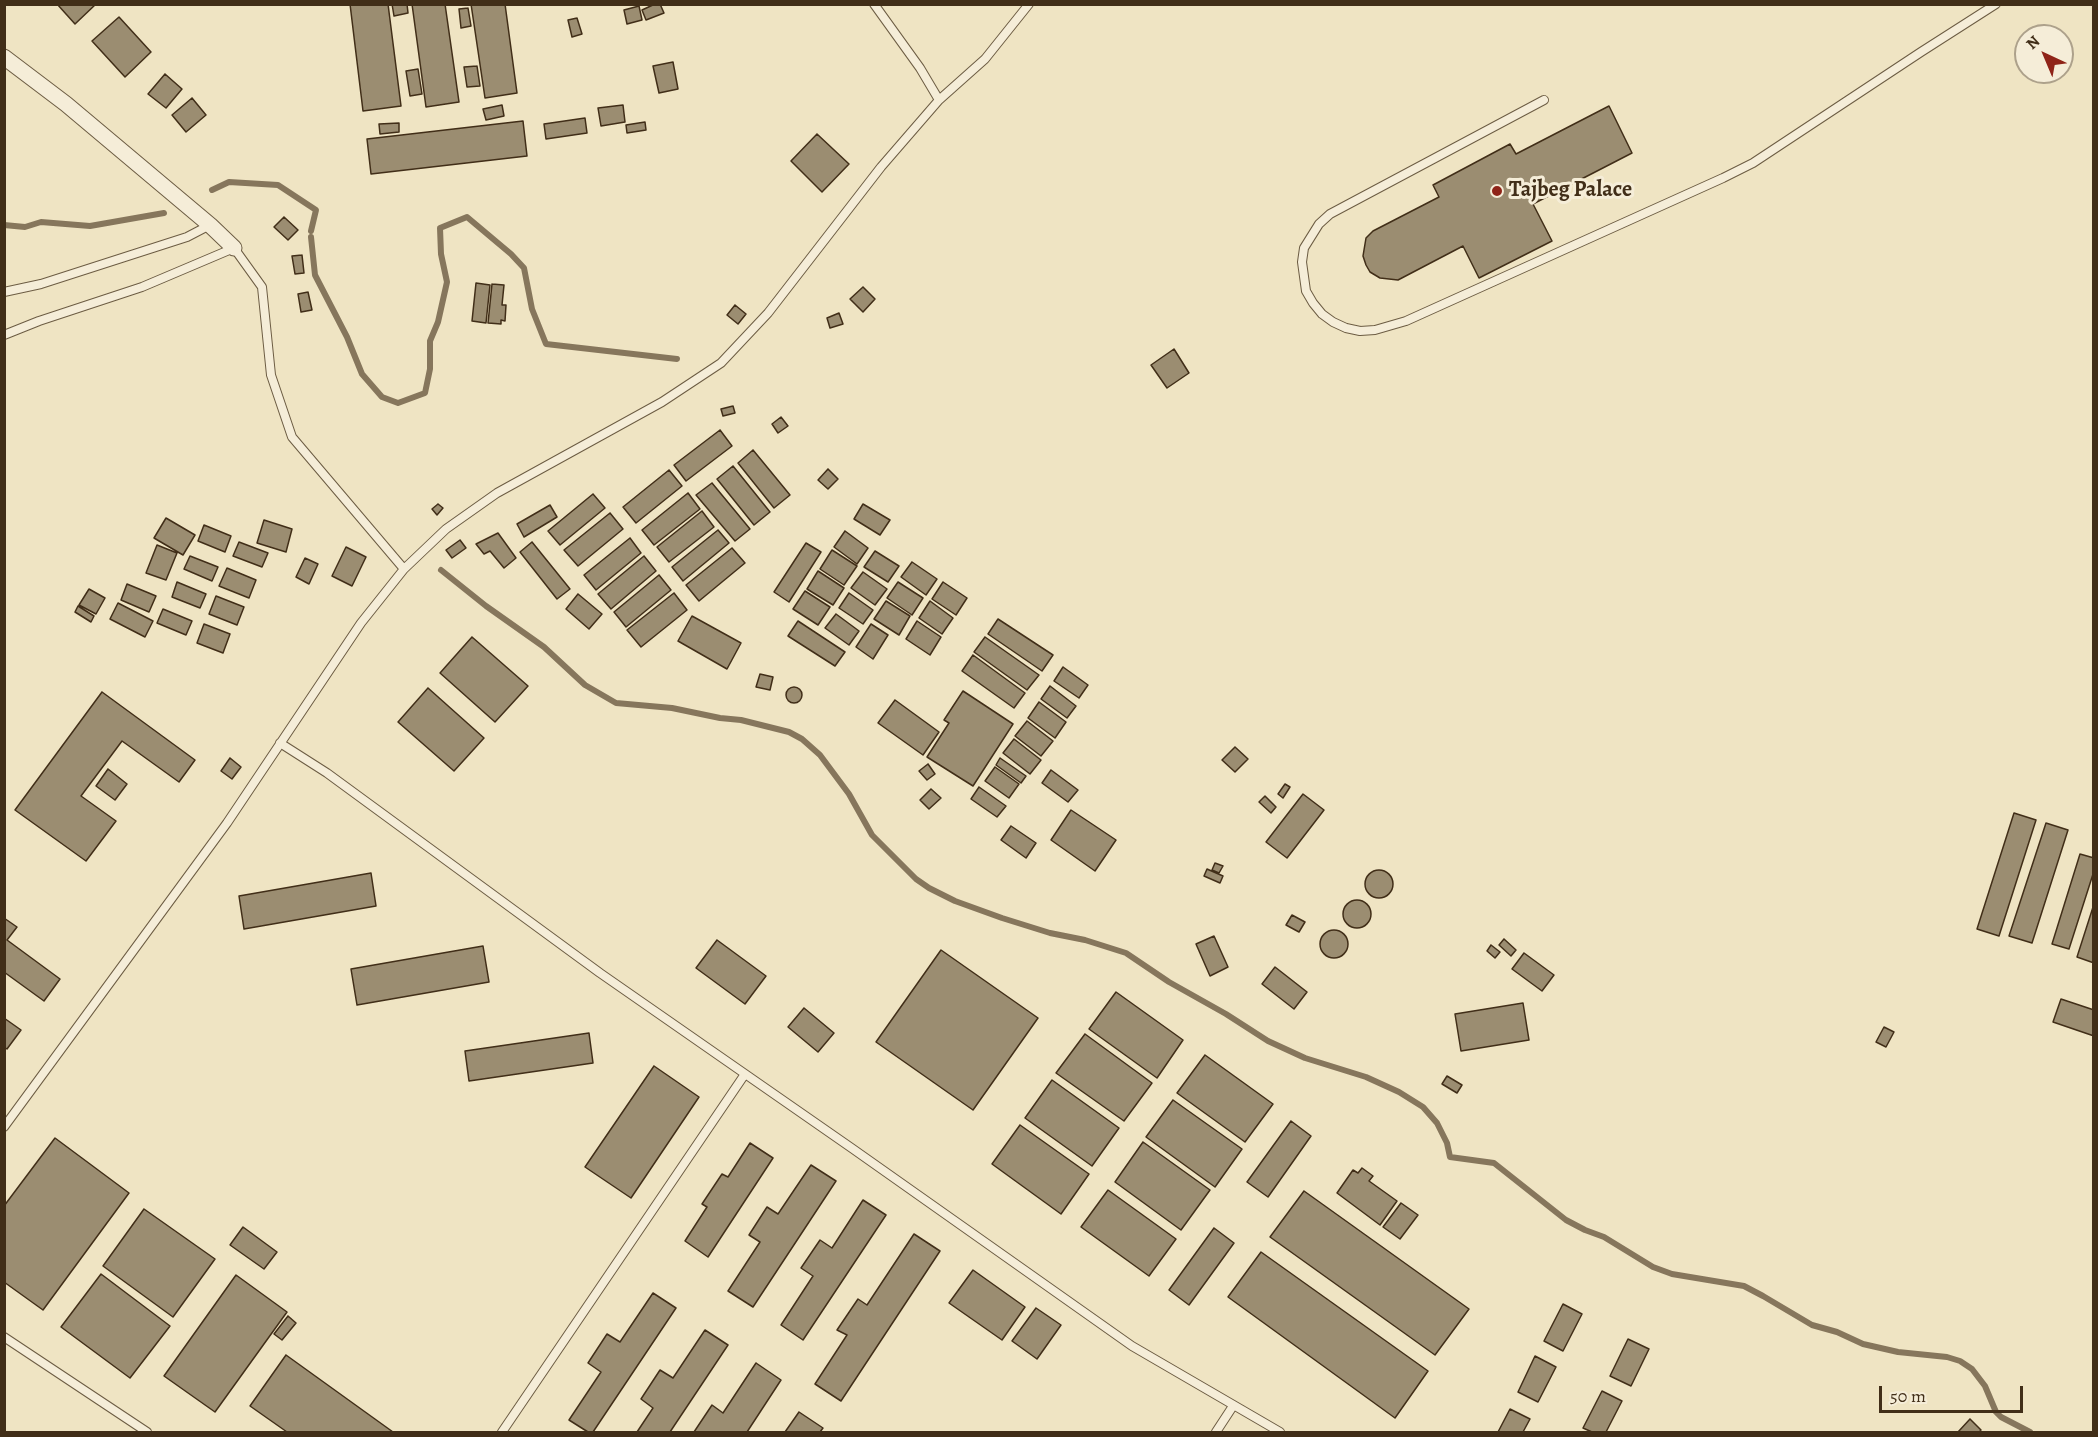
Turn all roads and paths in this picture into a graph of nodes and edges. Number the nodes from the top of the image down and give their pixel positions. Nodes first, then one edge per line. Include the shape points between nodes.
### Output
1 (874, 4) edge
2 (1029, 4) edge
3 (1996, 4) edge
4 (4, 57) edge
5 (939, 100) junction
6 (1544, 100) dead end
7 (210, 225) junction
8 (234, 248) junction
9 (4, 292) edge
10 (4, 334) edge
11 (404, 569) junction
12 (280, 743) junction
13 (745, 1074) junction
14 (4, 1126) edge
15 (4, 1336) edge
16 (1233, 1406) junction
17 (147, 1432) edge
18 (502, 1432) edge
19 (1216, 1432) edge
20 (1280, 1432) edge

1 - 5 lane
2 - 5 lane via 985,59
3 - 6 lane via 1754,163 1723,178 1406,321 1360,331 1322,314 1312,303 1302,277 1304,248 1319,224 1330,214
4 - 7 street
5 - 11 lane via 768,313 721,363 662,402 497,493 446,529
7 - 8 street
7 - 9 lane via 42,284
8 - 10 lane via 142,287
8 - 11 lane via 262,287 272,375 292,437
11 - 12 lane via 361,623
12 - 13 lane
12 - 14 lane via 227,823
13 - 16 lane via 1132,1346
13 - 18 lane
15 - 17 lane
16 - 19 lane
16 - 20 lane

